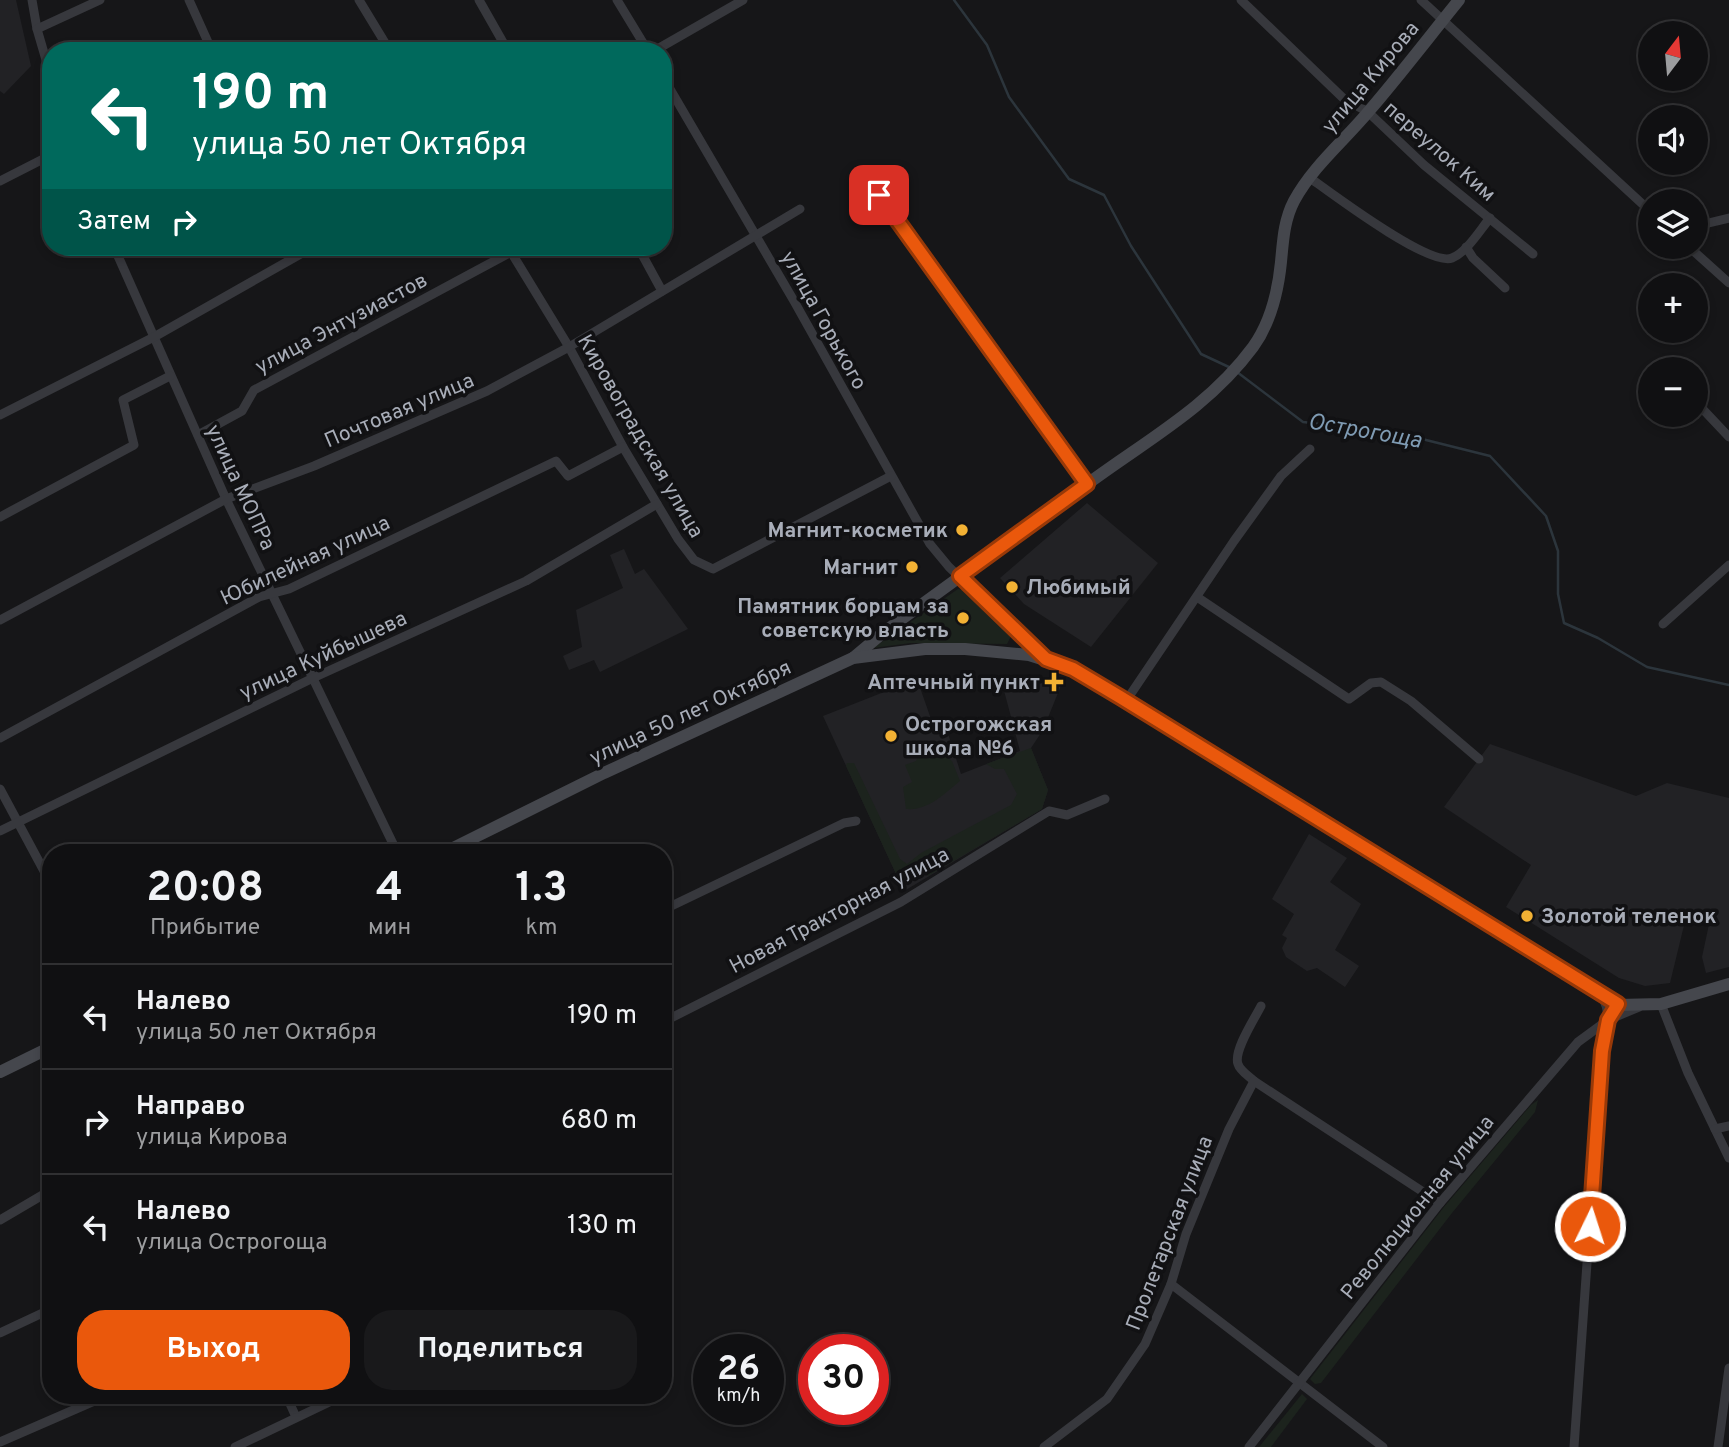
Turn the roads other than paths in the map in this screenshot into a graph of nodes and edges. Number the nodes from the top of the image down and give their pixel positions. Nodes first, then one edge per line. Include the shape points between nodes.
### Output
1 (32, 0) edge
2 (100, 0) edge
3 (189, 0) edge
4 (359, 0) edge
5 (479, 0) edge
6 (617, 0) edge
7 (743, 0) edge
8 (1241, 0) edge
9 (1420, 0) edge
10 (1459, 0) edge
11 (1443, 20) junction
12 (37, 29) junction
13 (208, 42) edge
14 (385, 42) edge
15 (503, 42) edge
16 (643, 42) edge
17 (670, 42) edge
18 (42, 46) edge
19 (672, 92) edge
20 (1368, 112) junction
21 (42, 160) edge
22 (863, 173) dead end
23 (1310, 178) junction
24 (0, 181) edge
25 (1638, 200) edge
26 (800, 209) dead end
27 (1490, 218) junction
28 (1729, 218) edge
29 (1708, 223) edge
30 (756, 234) junction
31 (1466, 247) junction
32 (1533, 254) dead end
33 (118, 256) edge
34 (297, 256) edge
35 (496, 256) edge
36 (513, 256) edge
37 (643, 256) edge
38 (1702, 259) edge
39 (1729, 284) edge
40 (1505, 288) dead end
41 (662, 291) junction
42 (154, 337) junction
43 (569, 347) junction
44 (170, 376) junction
45 (0, 415) edge
46 (1708, 415) edge
47 (198, 435) junction
48 (1729, 438) edge
49 (623, 447) junction
50 (1310, 449) dead end
51 (891, 476) junction
52 (1087, 484) junction
53 (226, 499) junction
54 (657, 504) junction
55 (0, 517) edge
56 (1729, 565) edge
57 (960, 576) junction
58 (271, 594) junction
59 (1197, 597) junction
60 (0, 620) edge
61 (1663, 624) dead end
62 (853, 658) junction
63 (1046, 659) junction
64 (313, 678) junction
65 (1126, 701) junction
66 (0, 738) edge
67 (1479, 759) dead end
68 (0, 789) edge
69 (1105, 799) dead end
70 (19, 821) junction
71 (856, 821) dead end
72 (0, 831) edge
73 (393, 844) edge
74 (461, 844) edge
75 (42, 866) edge
76 (672, 906) edge
77 (1729, 984) edge
78 (1602, 996) junction
79 (1618, 1004) junction
80 (1661, 1004) junction
81 (1644, 1005) junction
82 (1261, 1006) dead end
83 (672, 1017) edge
84 (1608, 1020) junction
85 (42, 1051) edge
86 (0, 1072) edge
87 (1254, 1081) junction
88 (1729, 1126) edge
89 (1715, 1129) junction
90 (1729, 1158) edge
91 (42, 1195) edge
92 (1440, 1203) junction
93 (0, 1220) edge
94 (1171, 1284) junction
95 (42, 1313) edge
96 (0, 1333) edge
97 (1729, 1368) edge
98 (1299, 1381) junction
99 (87, 1404) edge
100 (290, 1404) edge
101 (324, 1404) edge
102 (296, 1417) junction
103 (0, 1441) edge
104 (235, 1447) edge
105 (1044, 1447) edge
106 (1249, 1447) edge
107 (1383, 1447) edge
108 (1574, 1447) edge
109 (1718, 1447) edge

1 - 12 street
2 - 12 street
3 - 13 street
4 - 14 street
5 - 15 street
6 - 16 street
7 - 17 street
8 - 20 street, переулок Ким via 1343,98
9 - 11 street
10 - 11 main road, улица Кирова
11 - 20 main road, улица Кирова
11 - 25 street
12 - 18 street
19 - 30 street, улица Горького
20 - 23 main road, улица Кирова
20 - 27 street, переулок Ким
21 - 24 street
22 - 52 street
23 - 31 street, переулок Ким via 1418,249 1452,258
23 - 52 main road, улица Кирова via 1294,201 1285,226 1271,310 1245,356 1201,404
26 - 30 street, Почтовая улица
27 - 31 street, переулок Ким
27 - 32 street, переулок Ким
28 - 29 street
30 - 41 street, Почтовая улица
30 - 51 street, улица Горького
31 - 40 street
33 - 42 street, улица МОПРа
34 - 42 street
35 - 47 street, улица Энтузиастов via 254,390 242,411
36 - 43 street, Кировоградская улица
37 - 41 street
38 - 39 street
41 - 43 street, Почтовая улица
42 - 44 street, улица МОПРа
42 - 45 street
43 - 49 street, Кировоградская улица
43 - 53 street, Почтовая улица via 487,391
44 - 47 street, улица МОПРа
44 - 55 street via 123,400 134,445
46 - 48 street
47 - 53 street, улица МОПРа
49 - 54 street, Кировоградская улица
49 - 58 street, Юбилейная улица via 568,476 556,461
50 - 59 street via 1281,476
51 - 54 street, Кировоградская улица via 713,569 694,560
51 - 57 street, улица Горького via 930,544
52 - 57 main road, улица Кирова
53 - 58 street, улица МОПРа
53 - 60 street, Почтовая улица
54 - 64 street, улица Куйбышева via 526,582
56 - 61 street
57 - 62 main road, улица Кирова
57 - 63 street, улица 50 лет Октября
58 - 64 street, улица МОПРа
58 - 66 street, Юбилейная улица
59 - 65 street
59 - 67 street via 1349,699 1371,683 1381,682
62 - 63 main road, улица 50 лет Октября via 965,649
62 - 74 main road, улица 50 лет Октября
63 - 65 main road, улица 50 лет Октября via 1073,669
64 - 70 street, улица Куйбышева
64 - 73 street, улица МОПРа
65 - 78 main road, улица 50 лет Октября
68 - 70 street
69 - 83 street, Новая Тракторная улица via 1067,815 1049,811 901,902
70 - 72 street, улица Куйбышева
70 - 75 street
71 - 76 street
77 - 80 main road, улица 50 лет Октября
78 - 79 main road, улица 50 лет Октября
78 - 84 street
79 - 81 main road, улица 50 лет Октября
79 - 84 street
80 - 81 main road, улица 50 лет Октября
80 - 89 street
81 - 84 street
82 - 87 street via 1236,1060
84 - 92 street, Революционная улица via 1578,1042
84 - 108 street via 1602,1051
85 - 86 main road
87 - 92 street
87 - 94 street, Пролетарская улица via 1228,1129
88 - 89 street
89 - 90 street
91 - 93 street
92 - 98 street, Революционная улица
94 - 98 street
94 - 105 street, Пролетарская улица via 1145,1344 1107,1399
95 - 96 street
97 - 109 street
98 - 106 street, Революционная улица
98 - 107 street
99 - 103 street
100 - 102 street
101 - 102 street
102 - 104 street

